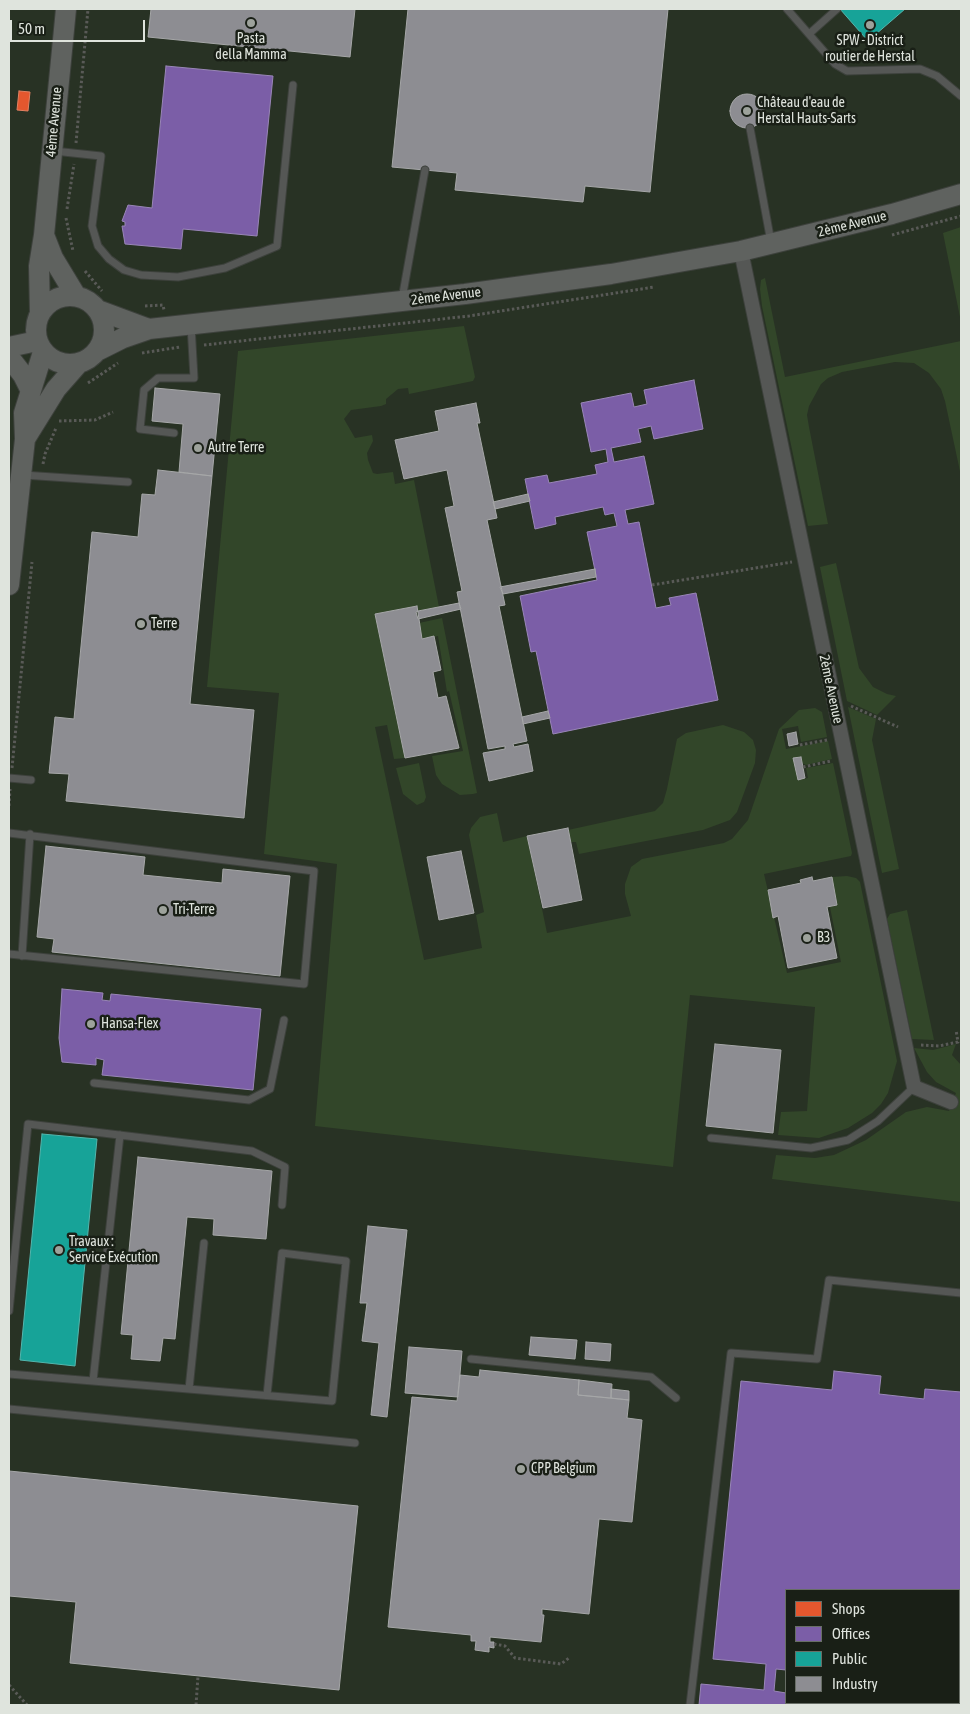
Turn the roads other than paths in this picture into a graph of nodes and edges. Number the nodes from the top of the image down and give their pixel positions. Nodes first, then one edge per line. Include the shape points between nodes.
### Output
1 (66, 9) edge
2 (787, 9) edge
3 (837, 9) edge
4 (809, 34) junction
5 (293, 85) dead end
6 (961, 96) edge
7 (750, 128) dead end
8 (51, 151) junction
9 (425, 170) dead end
10 (961, 194) edge
11 (44, 235) junction
12 (772, 244) junction
13 (741, 251) junction
14 (76, 296) junction
15 (402, 302) junction
16 (98, 310) junction
17 (40, 314) junction
18 (191, 325) junction
19 (149, 329) junction
20 (40, 346) junction
21 (9, 347) edge
22 (97, 352) junction
23 (9, 357) edge
24 (78, 364) junction
25 (30, 389) junction
26 (174, 433) dead end
27 (25, 439) junction
28 (20, 475) junction
29 (128, 482) dead end
30 (9, 585) edge
31 (10, 778) edge
32 (31, 780) dead end
33 (9, 833) edge
34 (30, 834) junction
35 (9, 954) edge
36 (22, 956) junction
37 (284, 1020) dead end
38 (94, 1083) dead end
39 (914, 1087) junction
40 (951, 1102) dead end
41 (120, 1135) junction
42 (711, 1138) dead end
43 (282, 1205) dead end
44 (204, 1243) dead end
45 (961, 1293) edge
46 (9, 1311) edge
47 (470, 1359) dead end
48 (9, 1374) edge
49 (93, 1381) junction
50 (189, 1389) junction
51 (267, 1395) junction
52 (676, 1398) dead end
53 (9, 1409) edge
54 (355, 1443) dead end
55 (690, 1705) edge

1 - 8 street, 4ème Avenue
2 - 4 lane
3 - 4 lane
4 - 6 lane via 835,64 848,71 920,69 937,76
5 - 8 lane via 277,246 225,268 178,277 141,275 124,270 98,246 92,226 101,156
7 - 12 lane
8 - 11 street, 4ème Avenue
9 - 15 lane
10 - 12 street, 2ème Avenue
11 - 14 street, 4ème Avenue via 53,258
11 - 17 street, 4ème Avenue via 39,266
12 - 13 street, 2ème Avenue
13 - 15 street, 2ème Avenue via 612,274
13 - 39 street, 2ème Avenue
14 - 16 street, 4ème Avenue
14 - 17 street via 55,299
15 - 18 street, 2ème Avenue
16 - 19 street, 2ème Avenue
16 - 22 street via 104,323 104,336
17 - 20 street, 4ème Avenue via 35,331
18 - 19 street, 2ème Avenue
18 - 26 lane via 194,378 158,378 144,390 140,429
19 - 22 street, 2ème Avenue
20 - 21 street
20 - 24 street via 52,359 63,364
20 - 25 street, 4ème Avenue
22 - 24 street, 4ème Avenue
23 - 25 street
24 - 27 street, 4ème Avenue via 56,389
25 - 27 street, 4ème Avenue via 24,413
27 - 28 street, 4ème Avenue
28 - 29 lane
28 - 30 street, 4ème Avenue
31 - 32 lane
33 - 34 lane
34 - 36 lane
34 - 36 lane via 314,871 304,984
35 - 36 lane
37 - 38 lane via 270,1089 249,1100
39 - 40 street
39 - 42 lane via 878,1121 848,1140 811,1148
41 - 43 lane via 252,1151 285,1167
41 - 46 lane via 28,1124
41 - 49 lane
44 - 50 lane
45 - 55 lane via 829,1280 817,1359 731,1353
47 - 52 lane via 651,1377
48 - 49 lane
49 - 50 lane
50 - 51 lane
51 - 51 lane via 282,1254 346,1261 332,1401
53 - 54 lane

